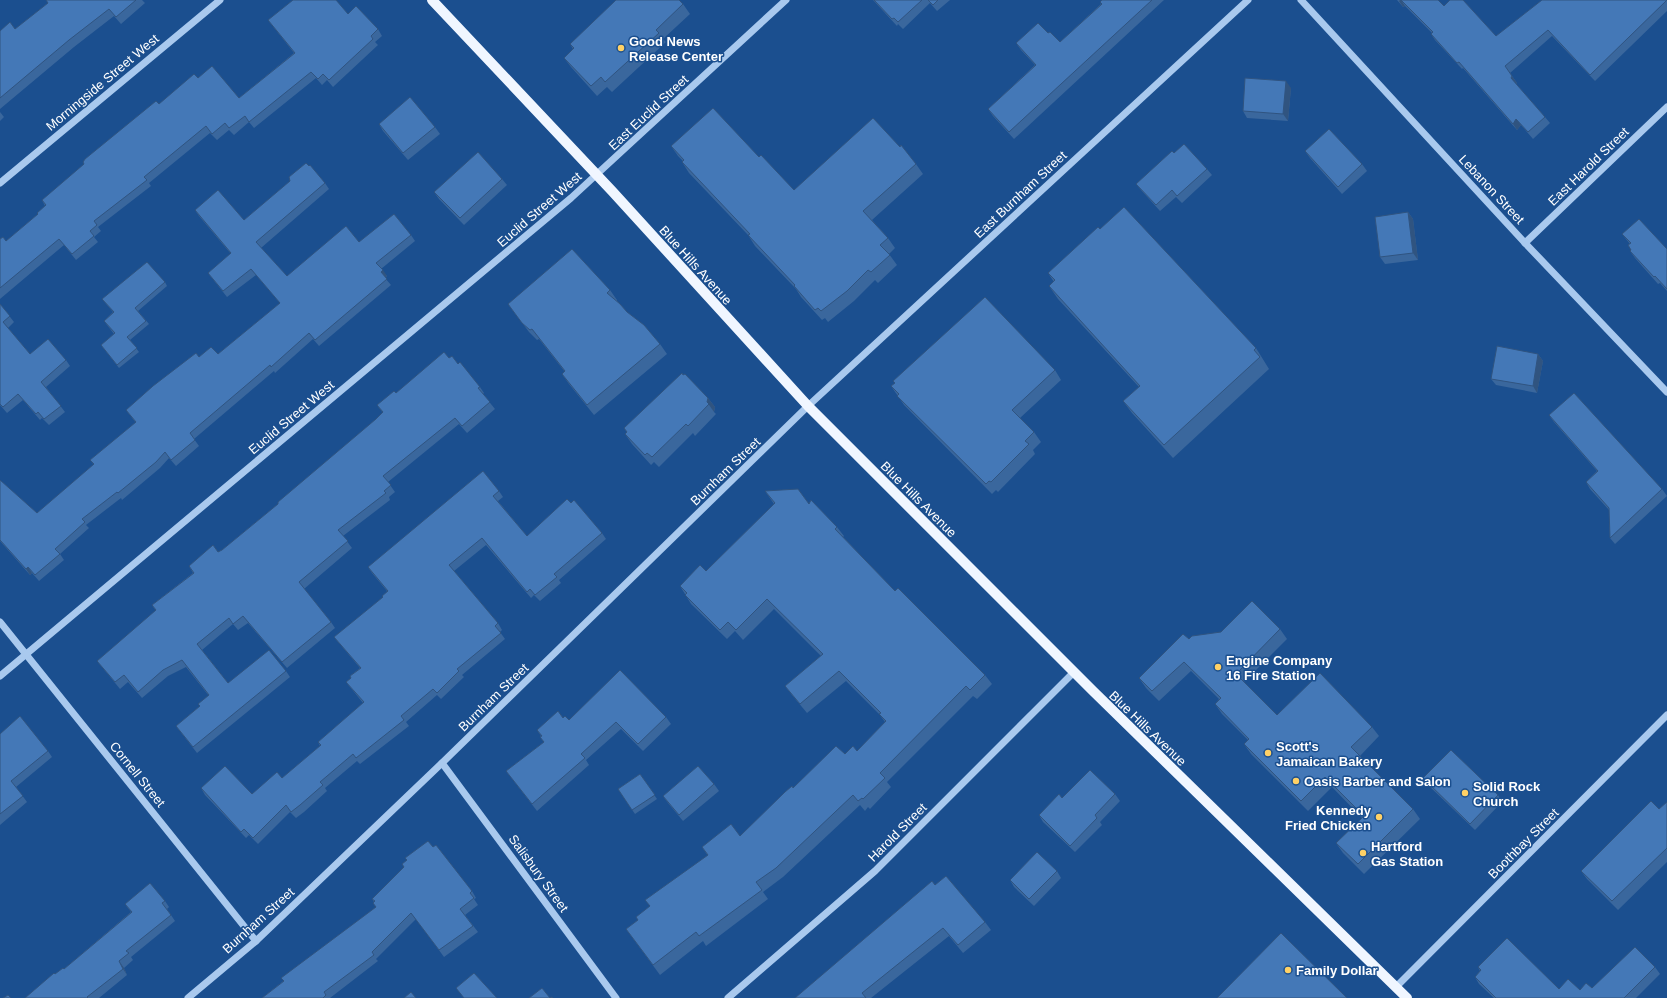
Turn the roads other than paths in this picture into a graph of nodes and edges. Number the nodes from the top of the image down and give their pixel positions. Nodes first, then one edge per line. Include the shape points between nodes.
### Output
1 (220, 0) edge
2 (432, 0) edge
3 (786, 0) edge
4 (1248, 0) edge
5 (1301, 0) edge
6 (1667, 107) edge
7 (596, 175) junction
8 (0, 183) edge
9 (1525, 243) junction
10 (1667, 392) edge
11 (808, 406) junction
12 (0, 622) edge
13 (27, 653) junction
14 (1074, 672) junction
15 (0, 676) edge
16 (1667, 715) edge
17 (442, 763) junction
18 (256, 941) junction
19 (1396, 987) junction
20 (188, 998) edge
21 (616, 998) edge
22 (728, 998) edge
23 (1407, 998) edge

1 - 8 street, Morningside Street West
2 - 7 main road, Blue Hills Avenue
3 - 7 street, East Euclid Street
4 - 11 street, East Burnham Street
5 - 9 street, Lebanon Street
6 - 9 street, East Harold Street
7 - 11 main road, Blue Hills Avenue
7 - 13 street, Euclid Street West via 565,204
9 - 10 street, Lebanon Street
11 - 14 main road, Blue Hills Avenue
11 - 17 street, Burnham Street
12 - 13 street, Cornell Street
13 - 15 street, Euclid Street West
13 - 18 street, Cornell Street
14 - 19 main road, Blue Hills Avenue
14 - 22 street, Harold Street via 875,871
16 - 19 street, Boothbay Street
17 - 18 street, Burnham Street
17 - 21 street, Salisbury Street
18 - 20 street, Burnham Street
19 - 23 main road, Blue Hills Avenue

